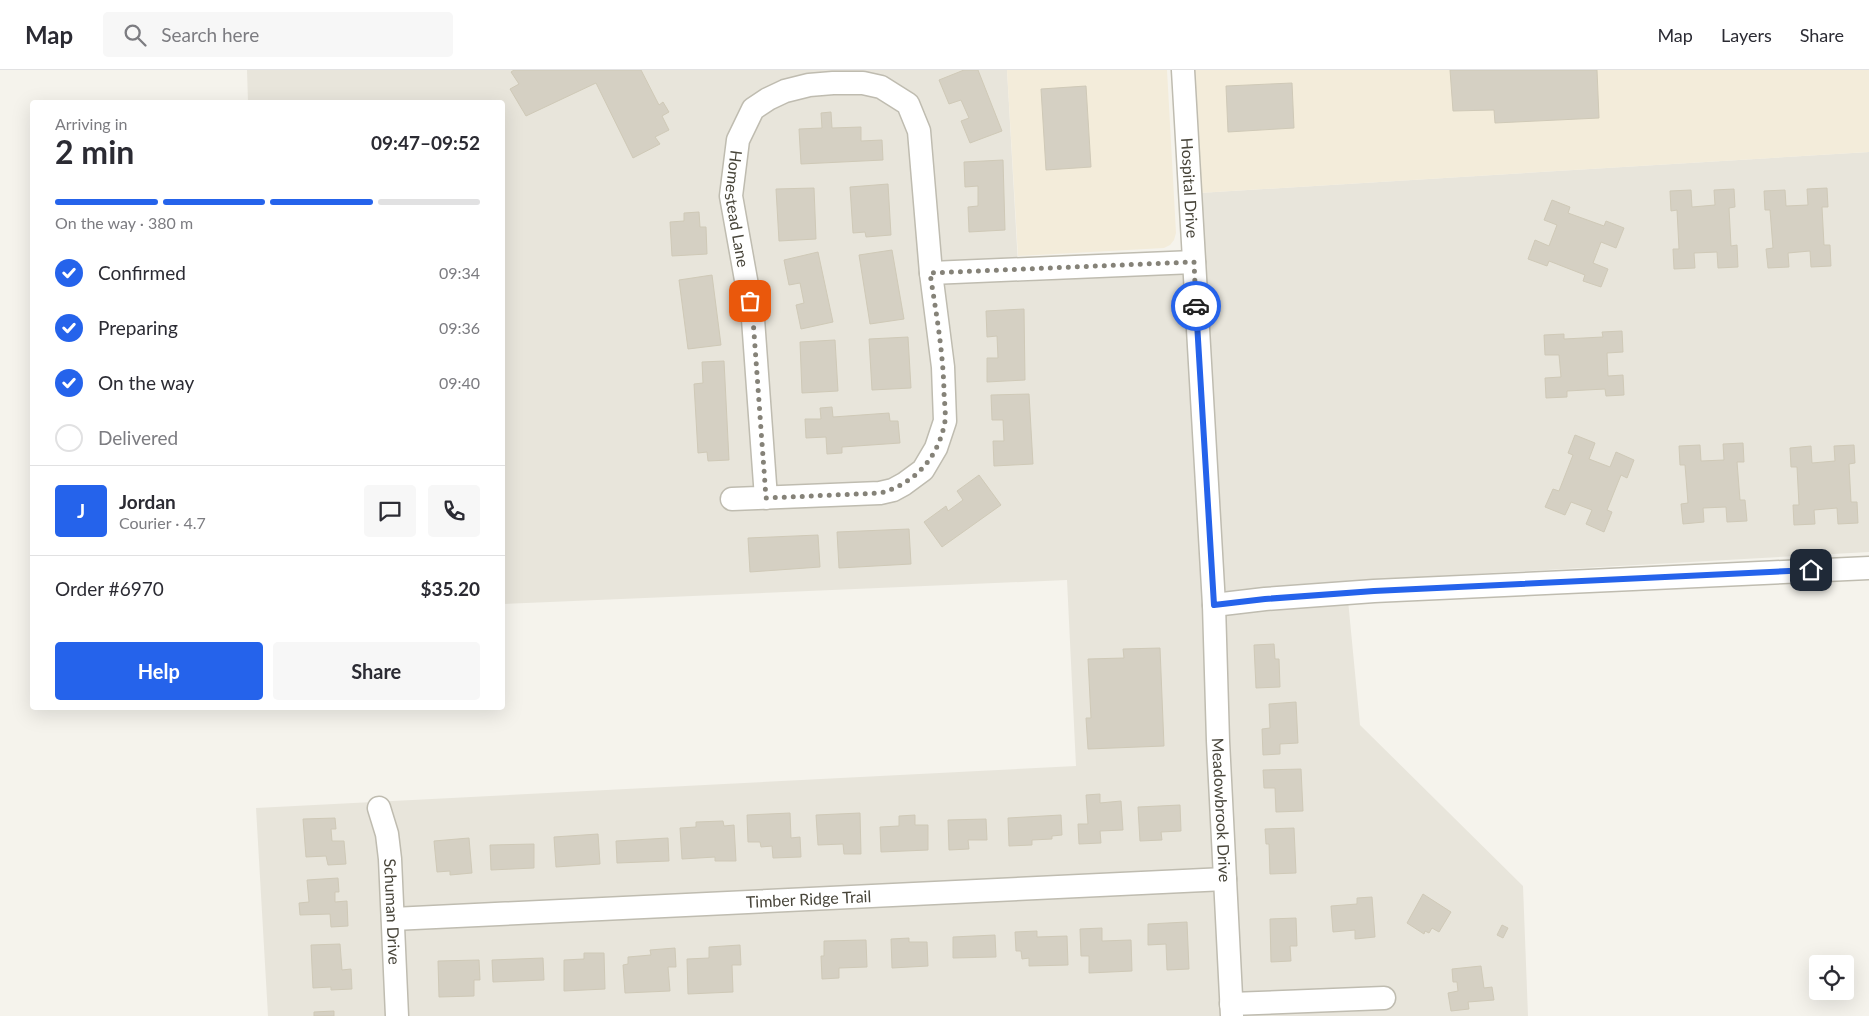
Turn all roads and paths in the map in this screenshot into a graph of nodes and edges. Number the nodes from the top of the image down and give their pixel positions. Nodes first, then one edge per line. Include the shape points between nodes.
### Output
1 (1183, 70) edge
2 (1194, 262) junction
3 (930, 273) junction
4 (766, 498) junction
5 (732, 499) dead end
6 (1869, 568) edge
7 (1214, 605) junction
8 (379, 808) dead end
9 (1225, 879) junction
10 (393, 919) junction
11 (1384, 998) dead end
12 (1232, 1010) edge
13 (397, 1016) edge

1 - 2 street, Hospital Drive
2 - 3 street
2 - 7 street, Hospital Drive
3 - 4 street, Homestead Lane via 943,367 945,421 936,448 923,470 898,487 880,493
3 - 4 street, Homestead Lane via 919,132 908,104 881,87 833,83 808,84 785,91 753,110 738,140 732,196 753,319
4 - 5 street, Homestead Lane
6 - 7 street via 1374,591
7 - 9 street, Meadowbrook Drive
8 - 10 street, Schuman Drive via 387,834
9 - 10 street, Timber Ridge Trail
9 - 12 street, Meadowbrook Drive
10 - 13 street, Schuman Drive
11 - 12 street

